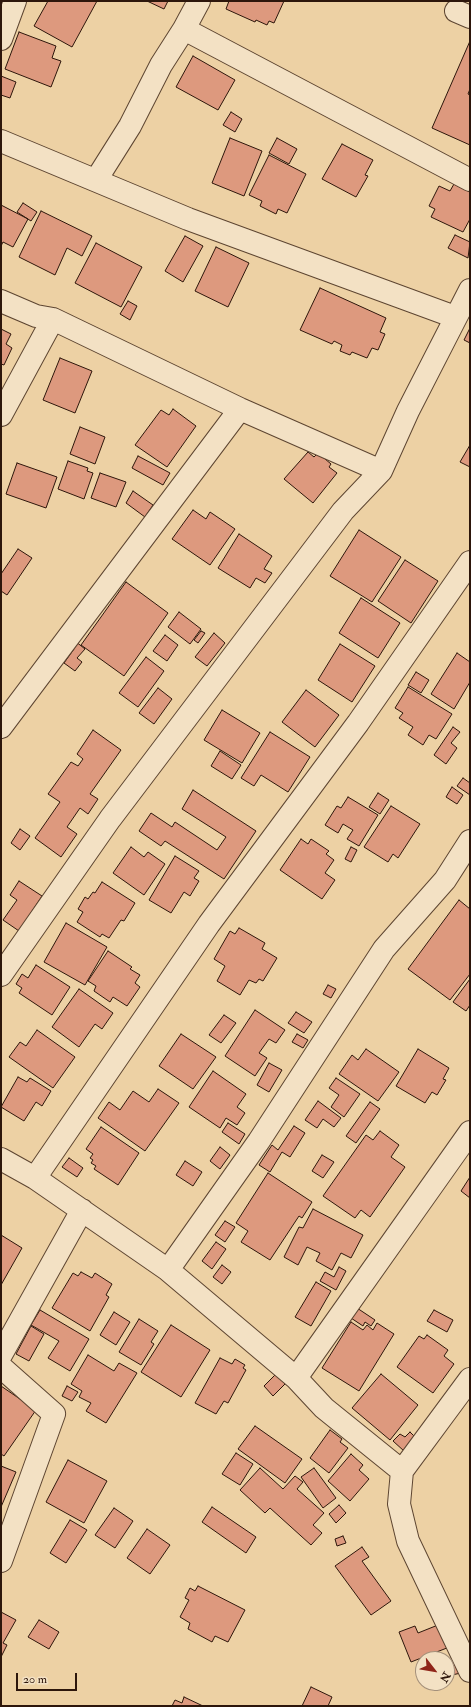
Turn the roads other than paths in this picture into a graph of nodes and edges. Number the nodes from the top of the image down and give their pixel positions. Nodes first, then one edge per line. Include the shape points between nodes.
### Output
1 (15, 1) edge
2 (198, 1) edge
3 (184, 29) junction
4 (1, 39) edge
5 (1, 141) edge
6 (96, 180) junction
7 (470, 180) edge
8 (470, 290) edge
9 (1, 301) edge
10 (454, 317) junction
11 (53, 319) junction
12 (240, 409) junction
13 (1, 415) edge
14 (381, 471) junction
15 (470, 562) edge
16 (8, 702) edge
17 (1, 727) edge
18 (470, 841) edge
19 (1, 975) edge
20 (470, 1132) edge
21 (1, 1159) edge
22 (36, 1178) junction
23 (82, 1210) junction
24 (168, 1270) junction
25 (1, 1355) edge
26 (1, 1367) edge
27 (296, 1378) junction
28 (469, 1383) edge
29 (402, 1471) junction
30 (1, 1561) edge
31 (470, 1671) edge

1 - 4 street
2 - 3 street
3 - 6 street via 160,65 130,126
3 - 7 street
5 - 6 street
6 - 10 street via 188,218
8 - 10 street
9 - 11 street via 36,316
10 - 14 street
11 - 12 street
11 - 13 street
12 - 14 street
12 - 16 street
14 - 19 street via 343,511 115,812
15 - 22 street via 358,723 209,924
16 - 17 street
18 - 24 street via 445,880 384,949 259,1141
20 - 27 street
21 - 22 street
22 - 23 street
23 - 24 street
23 - 25 street
24 - 27 street
26 - 30 street via 54,1414
27 - 29 street via 324,1408
28 - 29 street
29 - 31 street via 399,1504 408,1542

